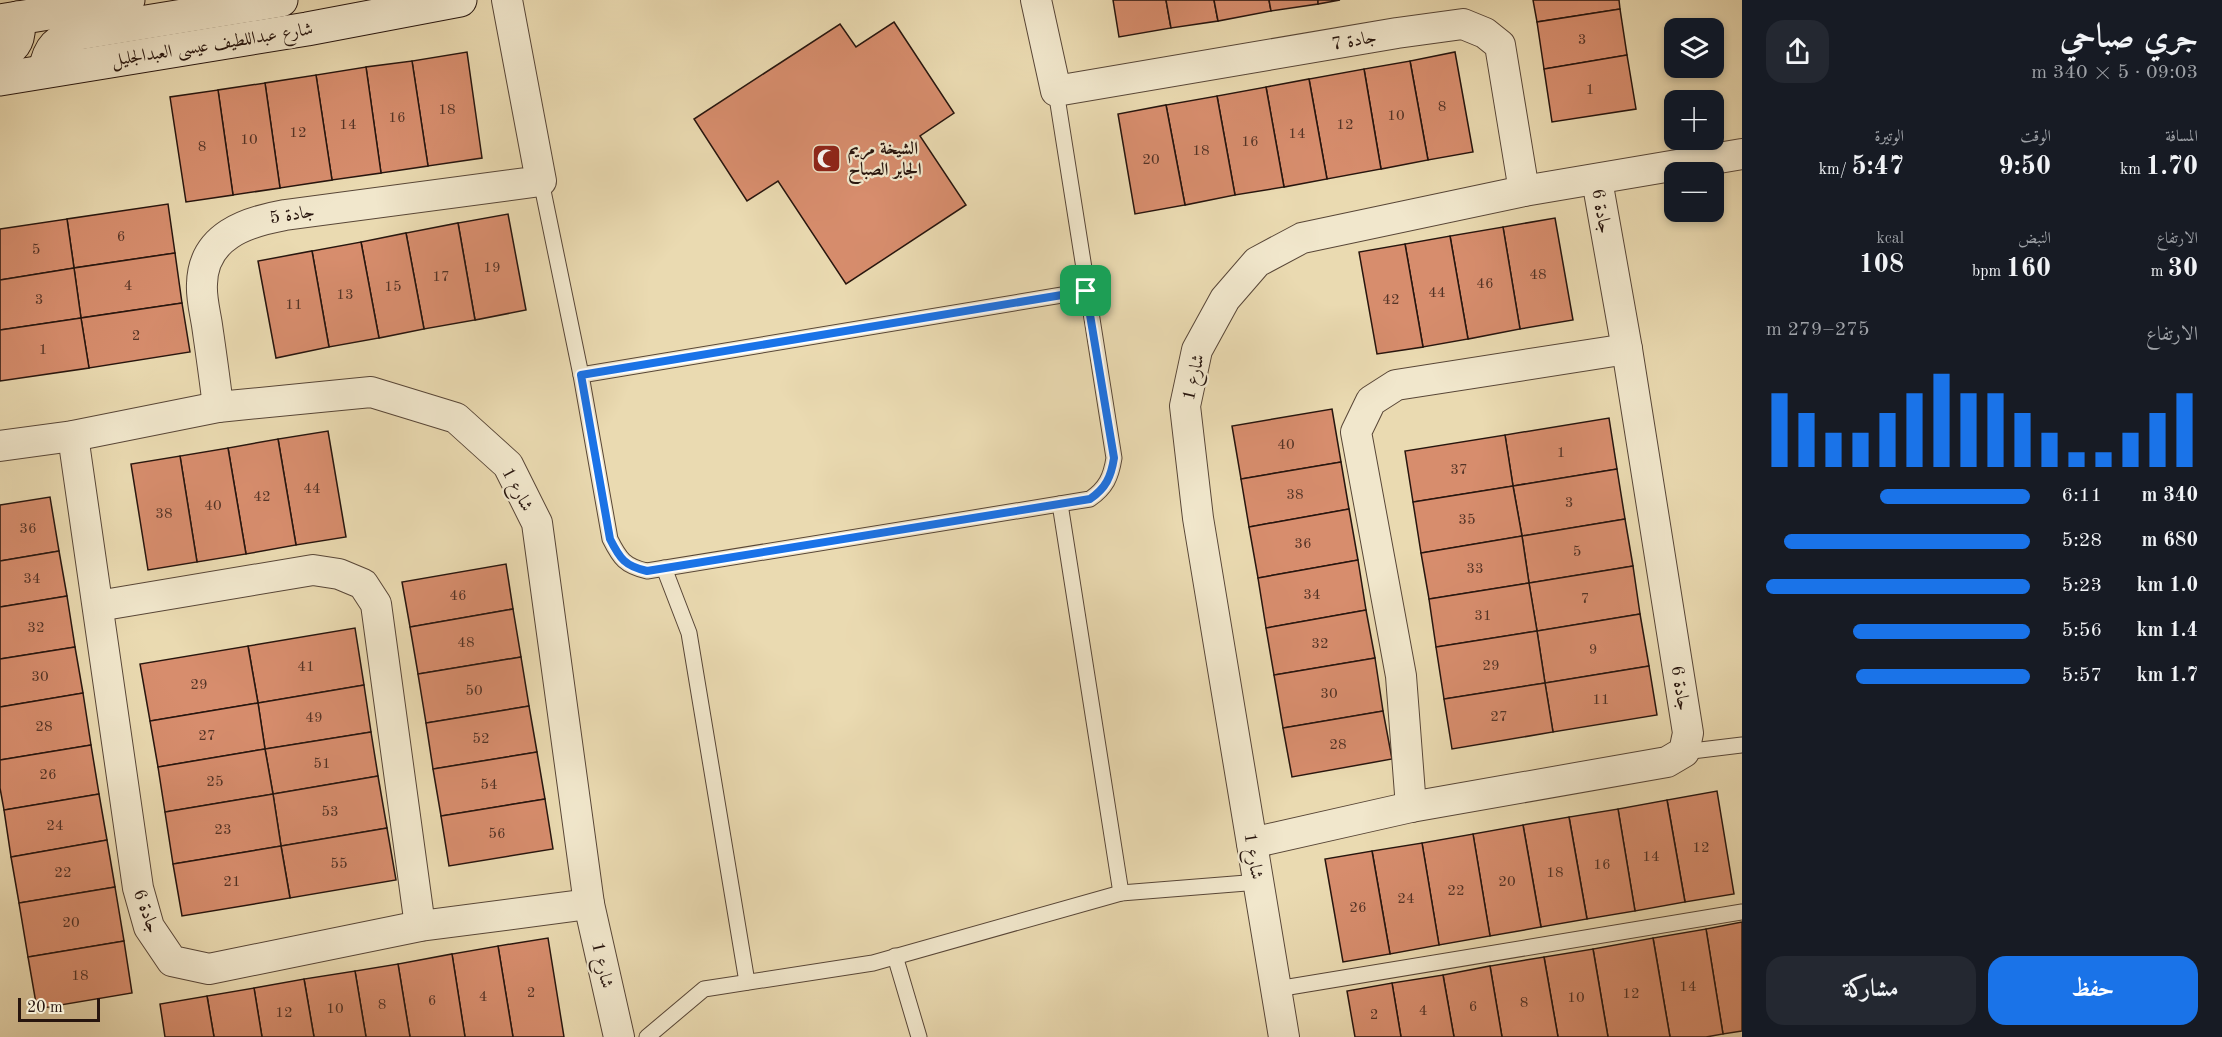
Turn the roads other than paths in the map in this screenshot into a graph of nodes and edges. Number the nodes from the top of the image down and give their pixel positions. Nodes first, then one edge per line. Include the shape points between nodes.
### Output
1 (128, 0) edge
2 (281, 0) edge
3 (460, 0) edge
4 (507, 0) edge
5 (1036, 0) edge
6 (9, 20) edge
7 (0, 53) edge
8 (45, 71) junction
9 (0, 79) edge
10 (1056, 91) junction
11 (1742, 154) edge
12 (1597, 180) junction
13 (541, 181) junction
14 (1524, 191) junction
15 (1086, 291) junction
16 (1627, 349) junction
17 (581, 375) junction
18 (218, 407) junction
19 (72, 436) junction
20 (0, 446) edge
21 (1060, 504) junction
22 (664, 568) junction
23 (98, 606) junction
24 (1742, 745) edge
25 (1684, 752) junction
26 (1412, 807) junction
27 (1252, 843) junction
28 (1259, 882) junction
29 (1121, 893) junction
30 (589, 904) junction
31 (1742, 912) edge
32 (420, 926) junction
33 (895, 956) junction
34 (747, 982) junction
35 (1276, 989) junction
36 (619, 1037) edge
37 (647, 1037) edge
38 (919, 1037) edge
39 (1284, 1037) edge

1 - 6 main road
2 - 8 main road via 79,33 54,45
3 - 8 main road, شارع عبداللطيف عيسى العبدالجليل
4 - 13 street
5 - 10 street
6 - 7 main road via 18,39 9,51
8 - 9 main road, شارع عبداللطيف عيسى العبدالجليل
10 - 14 street, جادة 7 via 1463,24 1485,33 1500,45
10 - 15 lane
11 - 12 street, شارع 1
12 - 14 street, شارع 1
12 - 16 street, جادة 6
13 - 17 lane
13 - 18 street, جادة 5 via 285,214 255,220 229,233 206,261 202,284
14 - 27 street, شارع 1 via 1302,238 1257,262 1225,298 1197,350 1185,406 1198,518
15 - 17 lane
15 - 21 lane via 1114,458 1111,477 1102,491 1090,499
16 - 25 street, جادة 6 via 1688,733
16 - 26 street via 1396,385 1371,401 1356,432 1401,676
17 - 22 lane via 610,539 630,567 647,571
18 - 19 street, شارع 1
18 - 30 street, شارع 1 via 371,392 456,418 508,465 537,523
19 - 20 street, شارع 1
19 - 23 street, جادة 6
21 - 22 lane
21 - 29 lane
22 - 34 lane via 689,633
23 - 32 street via 314,570 339,574 363,584 376,604
23 - 32 street, جادة 6 via 138,888 150,927 172,961 209,969
24 - 25 lane
25 - 26 street via 1667,762
26 - 27 street
27 - 28 street, شارع 1
28 - 29 lane
28 - 35 street, شارع 1
29 - 33 lane
30 - 32 street, جادة 6
30 - 36 street, شارع 1
31 - 35 lane
33 - 34 lane via 873,963
33 - 38 lane
34 - 37 lane via 704,989
35 - 39 street, شارع 1

